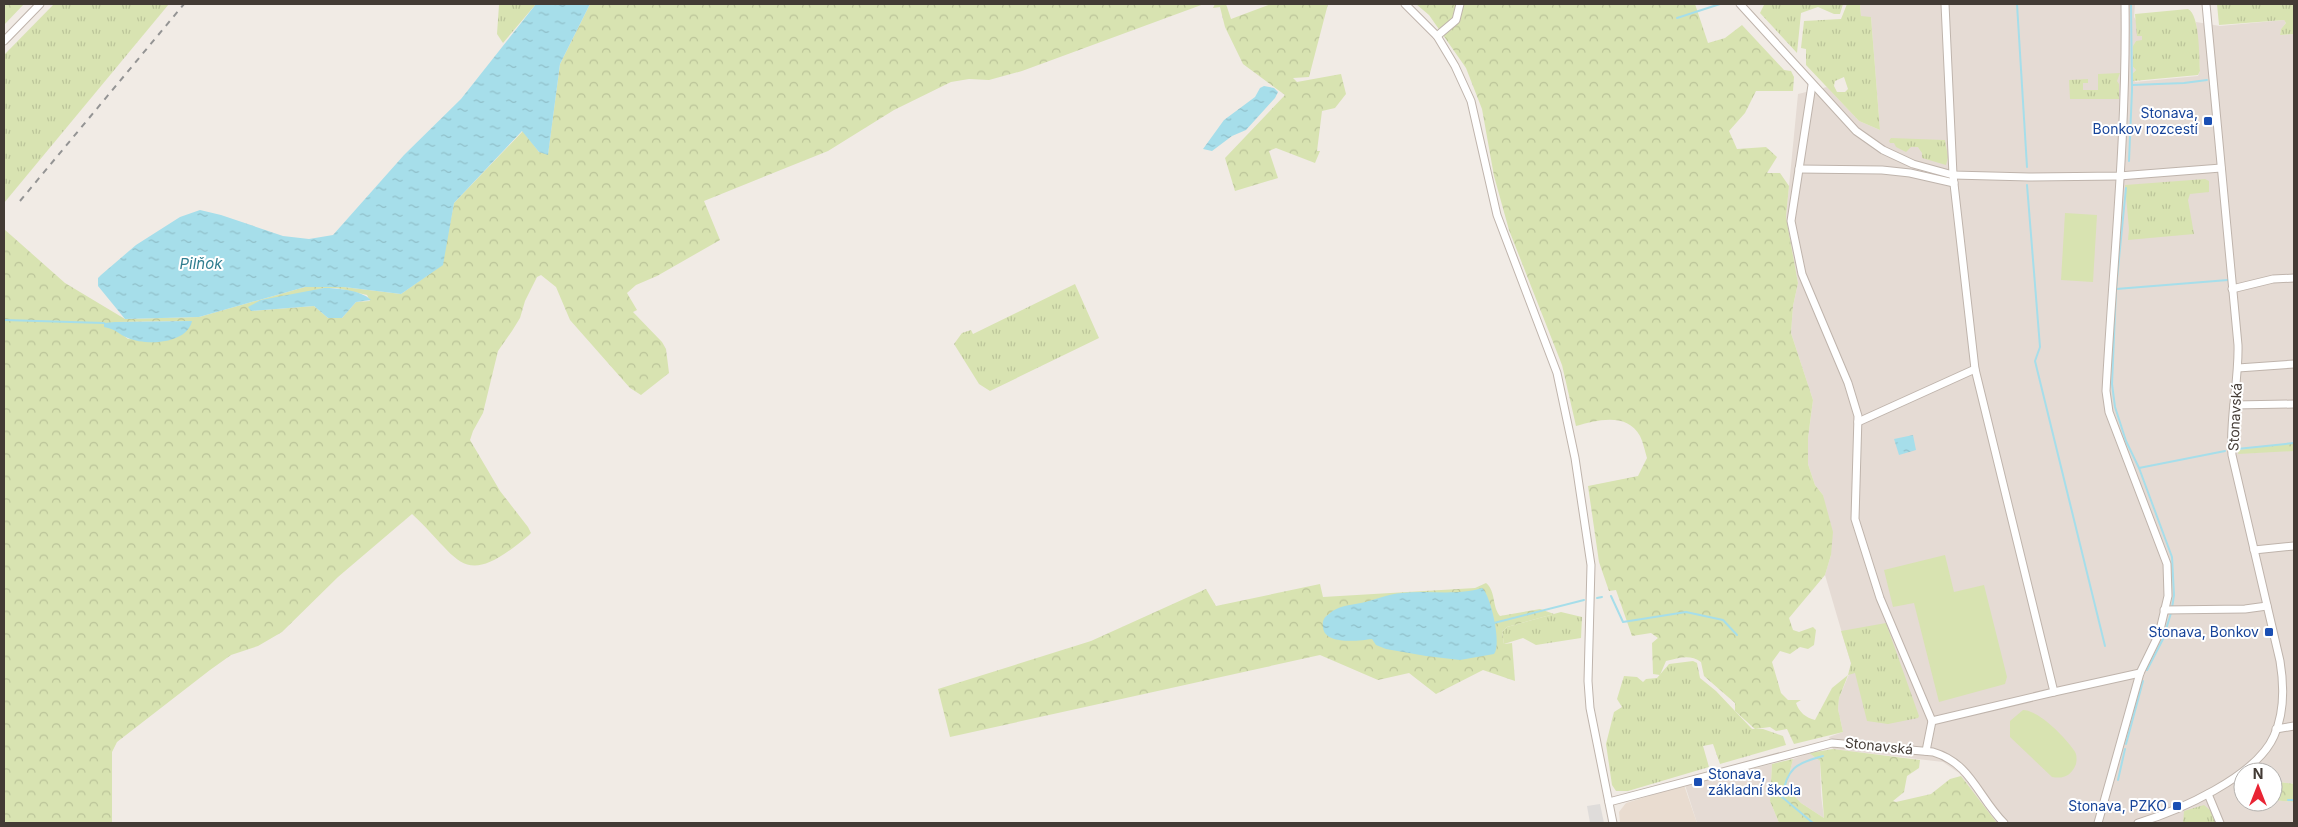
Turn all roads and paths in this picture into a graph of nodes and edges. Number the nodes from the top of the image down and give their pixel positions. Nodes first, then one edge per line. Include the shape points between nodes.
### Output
1 (40, 4) edge
2 (1405, 4) edge
3 (1460, 4) edge
4 (1740, 4) edge
5 (1945, 4) edge
6 (2125, 4) edge
7 (2206, 4) edge
8 (1437, 36) junction
9 (4, 41) edge
10 (1812, 84) junction
11 (2221, 168) junction
12 (1799, 169) junction
13 (2119, 176) junction
14 (1954, 179) junction
15 (2294, 278) edge
16 (2232, 289) junction
17 (2294, 364) edge
18 (2238, 368) junction
19 (1975, 369) junction
20 (2294, 404) edge
21 (2234, 405) junction
22 (1858, 422) junction
23 (2294, 546) edge
24 (2254, 550) junction
25 (2267, 606) junction
26 (2164, 610) junction
27 (2140, 673) junction
28 (2054, 692) junction
29 (1932, 721) junction
30 (2294, 726) edge
31 (2276, 729) junction
32 (1926, 751) junction
33 (2208, 794) junction
34 (1609, 802) junction
35 (1613, 823) edge
36 (2004, 823) edge
37 (2098, 823) edge
38 (2138, 823) edge
39 (2220, 823) edge

1 - 9 street
2 - 8 street
3 - 8 street via 1456,20
4 - 10 street
5 - 14 street
6 - 13 street via 2124,140
7 - 11 street, Stonavská
8 - 34 street via 1471,101 1497,215 1557,373 1575,458 1591,565 1588,681 1594,737
10 - 12 street
10 - 14 street via 1856,131 1883,150
11 - 13 street
11 - 16 street, Stonavská
12 - 14 street via 1882,170
12 - 22 street via 1790,221 1802,274 1848,383
13 - 14 street
13 - 26 street via 2106,391 2109,412 2167,564 2168,596
14 - 19 street
15 - 16 street via 2273,279
16 - 18 street, Stonavská
17 - 18 street
18 - 21 street, Stonavská
19 - 22 street
19 - 28 street
20 - 21 street
21 - 24 street, Stonavská via 2232,456
22 - 29 street via 1855,519 1880,598
23 - 24 street
24 - 25 street, Stonavská
25 - 26 street
25 - 31 street, Stonavská via 2282,674
26 - 27 street via 2159,634
27 - 28 street
27 - 37 street
28 - 29 street
29 - 32 street
30 - 31 street
31 - 33 street, Stonavská via 2270,744 2257,759
32 - 34 street, Stonavská via 1832,743
32 - 36 street, Stonavská via 1946,756 1959,764 1993,813
33 - 38 street, Stonavská
33 - 39 street
34 - 35 street

